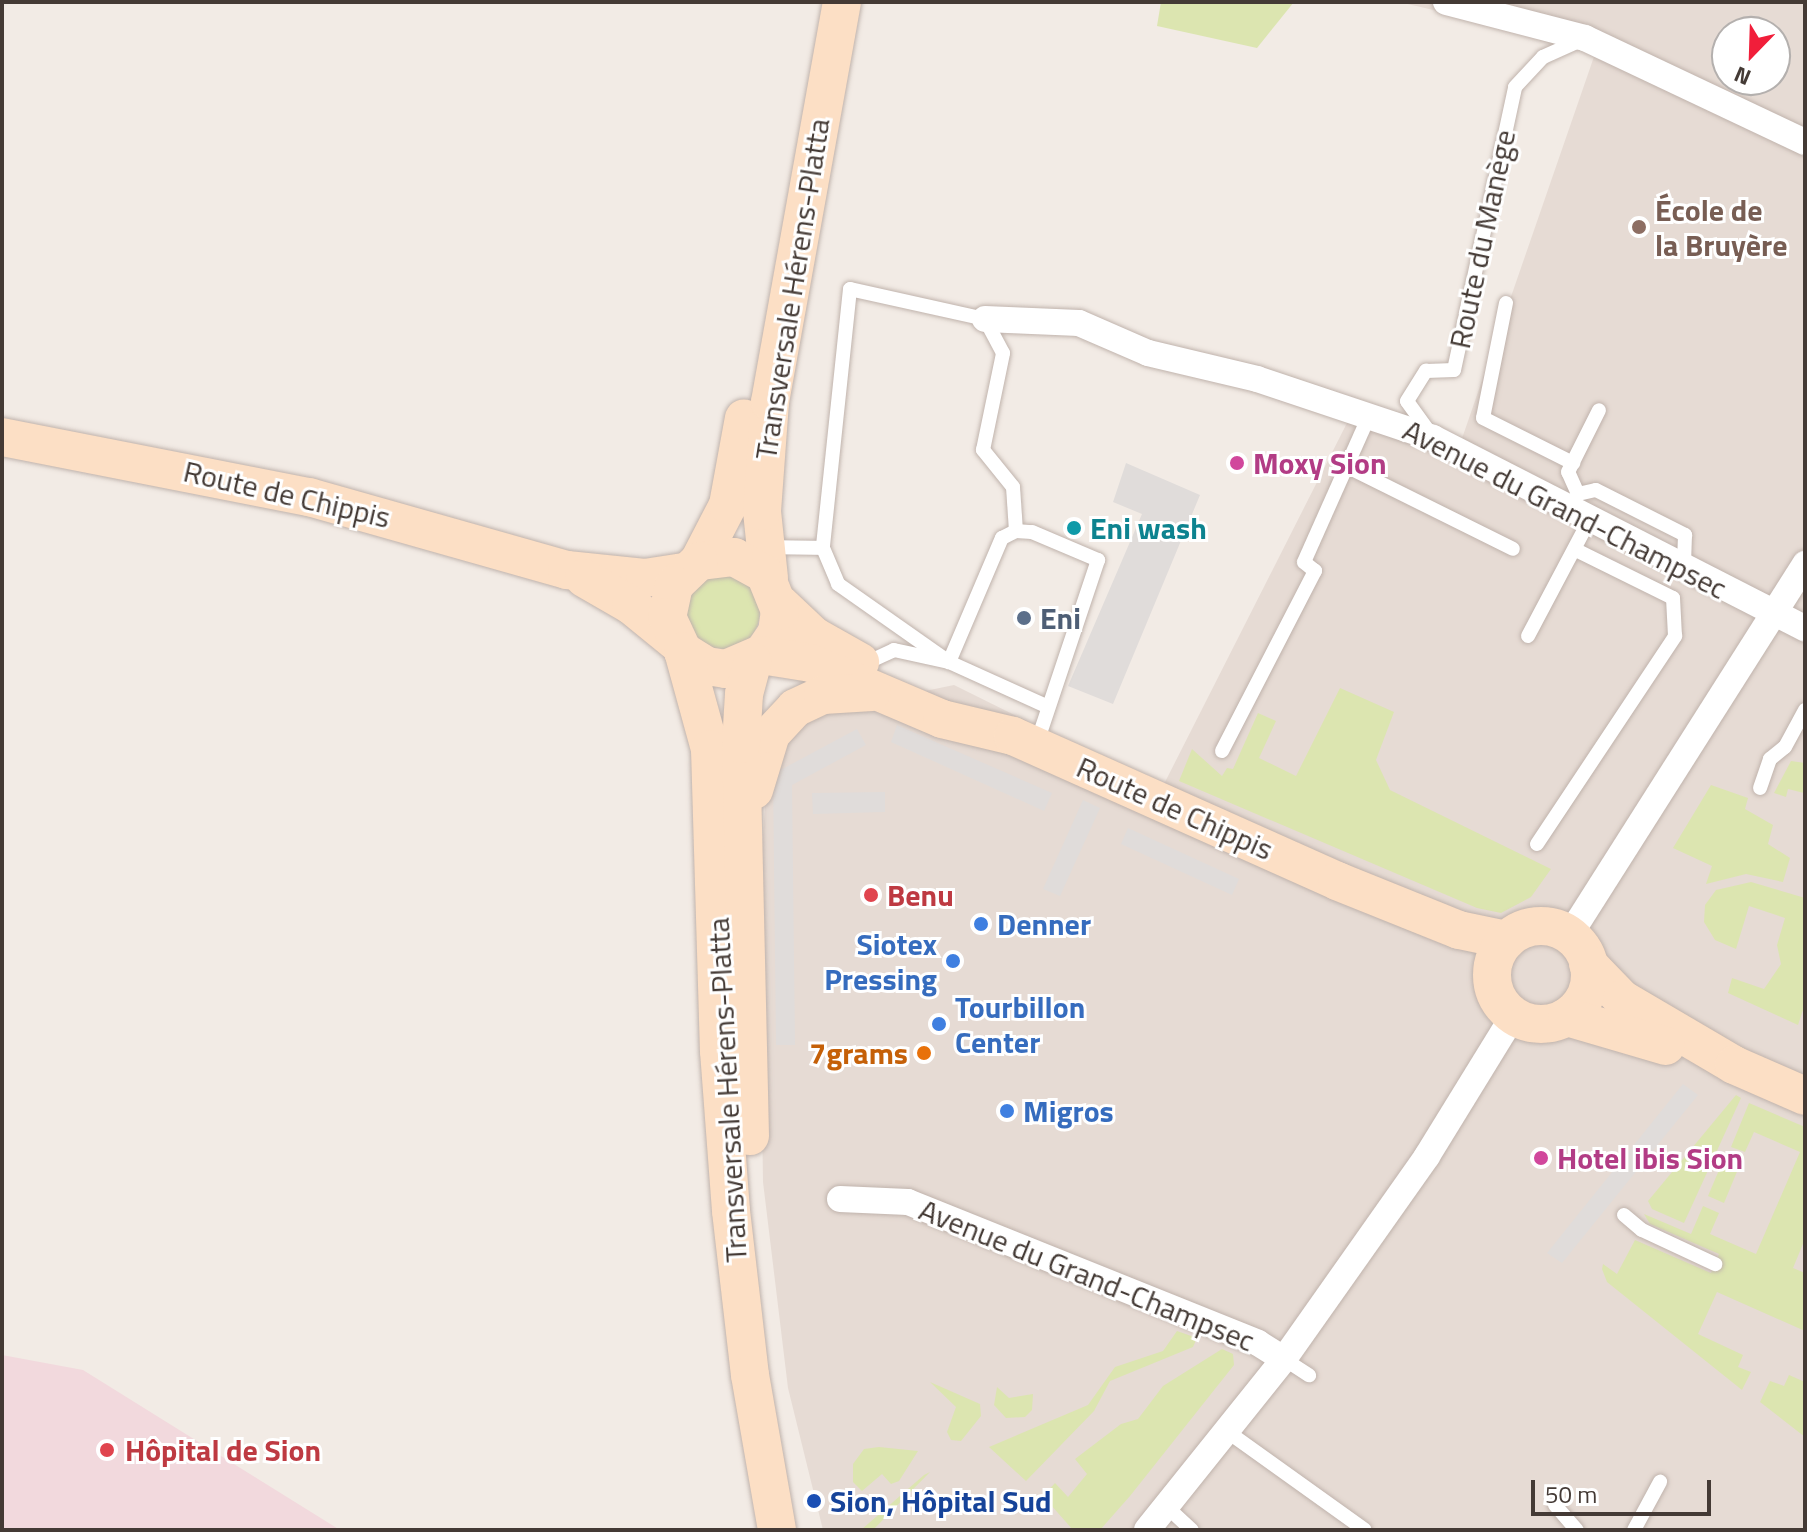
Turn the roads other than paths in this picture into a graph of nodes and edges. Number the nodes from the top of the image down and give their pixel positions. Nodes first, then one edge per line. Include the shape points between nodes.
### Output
1 (816, 2) edge
2 (842, 2) edge
3 (1446, 2) edge
4 (1585, 38) junction
5 (1805, 142) edge
6 (1506, 303) dead end
7 (985, 319) junction
8 (1599, 410) dead end
9 (1370, 414) junction
10 (2, 437) edge
11 (1433, 438) junction
12 (1573, 463) junction
13 (1348, 467) junction
14 (1579, 507) junction
15 (1016, 531) junction
16 (823, 548) junction
17 (1513, 549) dead end
18 (1574, 549) junction
19 (1805, 564) edge
20 (692, 566) junction
21 (567, 570) junction
22 (772, 577) junction
23 (1774, 613) junction
24 (1805, 628) edge
25 (1528, 636) dead end
26 (679, 646) junction
27 (757, 658) junction
28 (949, 662) junction
29 (871, 678) junction
30 (1046, 706) junction
31 (1805, 710) edge
32 (1025, 741) junction
33 (1222, 751) dead end
34 (1760, 788) dead end
35 (746, 832) junction
36 (1537, 844) dead end
37 (1337, 881) junction
38 (1507, 940) junction
39 (1578, 950) junction
40 (1492, 982) junction
41 (1513, 1016) junction
42 (1567, 1017) junction
43 (1734, 1065) junction
44 (1805, 1096) edge
45 (840, 1199) dead end
46 (1624, 1215) dead end
47 (1715, 1264) dead end
48 (1284, 1359) junction
49 (1309, 1375) dead end
50 (1228, 1432) junction
51 (1660, 1482) dead end
52 (1555, 1505) dead end
53 (1167, 1507) junction
54 (777, 1530) edge
55 (803, 1530) edge
56 (1147, 1530) edge
57 (1192, 1530) edge
58 (1365, 1530) edge
59 (1577, 1530) edge
60 (1634, 1530) edge

1 - 20 main road, Transversale Hérens-Platta via 774,220 737,468 728,505
2 - 22 main road, Transversale Hérens-Platta via 770,402 763,477
3 - 4 street
4 - 5 street
4 - 11 lane, Route du Manège via 1543,57 1515,87 1454,370 1426,371 1407,401
6 - 12 lane via 1483,418
7 - 9 street, Avenue du Grand-Champsec via 1079,323 1148,353
7 - 15 lane via 1003,353 983,450 1013,487
7 - 16 lane via 850,289
8 - 12 lane
9 - 11 street, Avenue du Grand-Champsec
9 - 13 lane
10 - 21 main road, Route de Chippis via 294,493
11 - 14 street, Avenue du Grand-Champsec
12 - 14 lane via 1568,472
13 - 17 lane
13 - 33 lane via 1304,562 1315,571
14 - 18 lane
14 - 23 street, Avenue du Grand-Champsec
15 - 28 lane via 1002,538
15 - 30 lane via 1032,532 1098,560
16 - 22 lane
16 - 28 lane via 838,584
18 - 25 lane
18 - 36 lane via 1673,598 1675,636
19 - 23 street
20 - 21 main road, Route de Chippis via 645,578
20 - 22 main road via 734,557
20 - 26 main road via 667,605
21 - 26 main road, Route de Chippis via 631,605
22 - 27 main road via 777,632
22 - 29 main road, Route de Chippis via 826,645
23 - 24 street, Avenue du Grand-Champsec
23 - 39 street
26 - 27 main road via 716,668
26 - 54 main road, Transversale Hérens-Platta via 710,749 730,1198 750,1375
27 - 29 main road, Route de Chippis via 802,661
27 - 35 main road, Transversale Hérens-Platta via 744,694
28 - 29 lane via 894,650
28 - 30 lane
29 - 32 main road, Route de Chippis via 942,719
29 - 35 main road via 823,695 782,720 759,767
30 - 32 lane
31 - 34 lane via 1785,747 1770,759
32 - 37 main road, Route de Chippis
35 - 55 main road, Transversale Hérens-Platta via 749,1130 773,1369
37 - 38 main road, Route de Chippis via 1459,930
37 - 40 main road, Route de Chippis
38 - 39 main road via 1538,927
38 - 40 main road via 1495,959
39 - 42 main road via 1586,994
39 - 43 main road via 1622,999
40 - 41 main road via 1497,998
41 - 42 main road via 1539,1024
41 - 48 street, Avenue du Grand-Champsec via 1427,1156
42 - 43 main road
43 - 44 main road
45 - 48 street, Avenue du Grand-Champsec via 908,1202 1258,1343
46 - 47 lane via 1642,1230
48 - 49 lane
48 - 50 street, Avenue du Grand-Champsec
50 - 53 street, Avenue du Grand-Champsec
50 - 58 lane
51 - 60 lane
52 - 59 lane
53 - 56 street, Avenue du Grand-Champsec
53 - 57 lane

